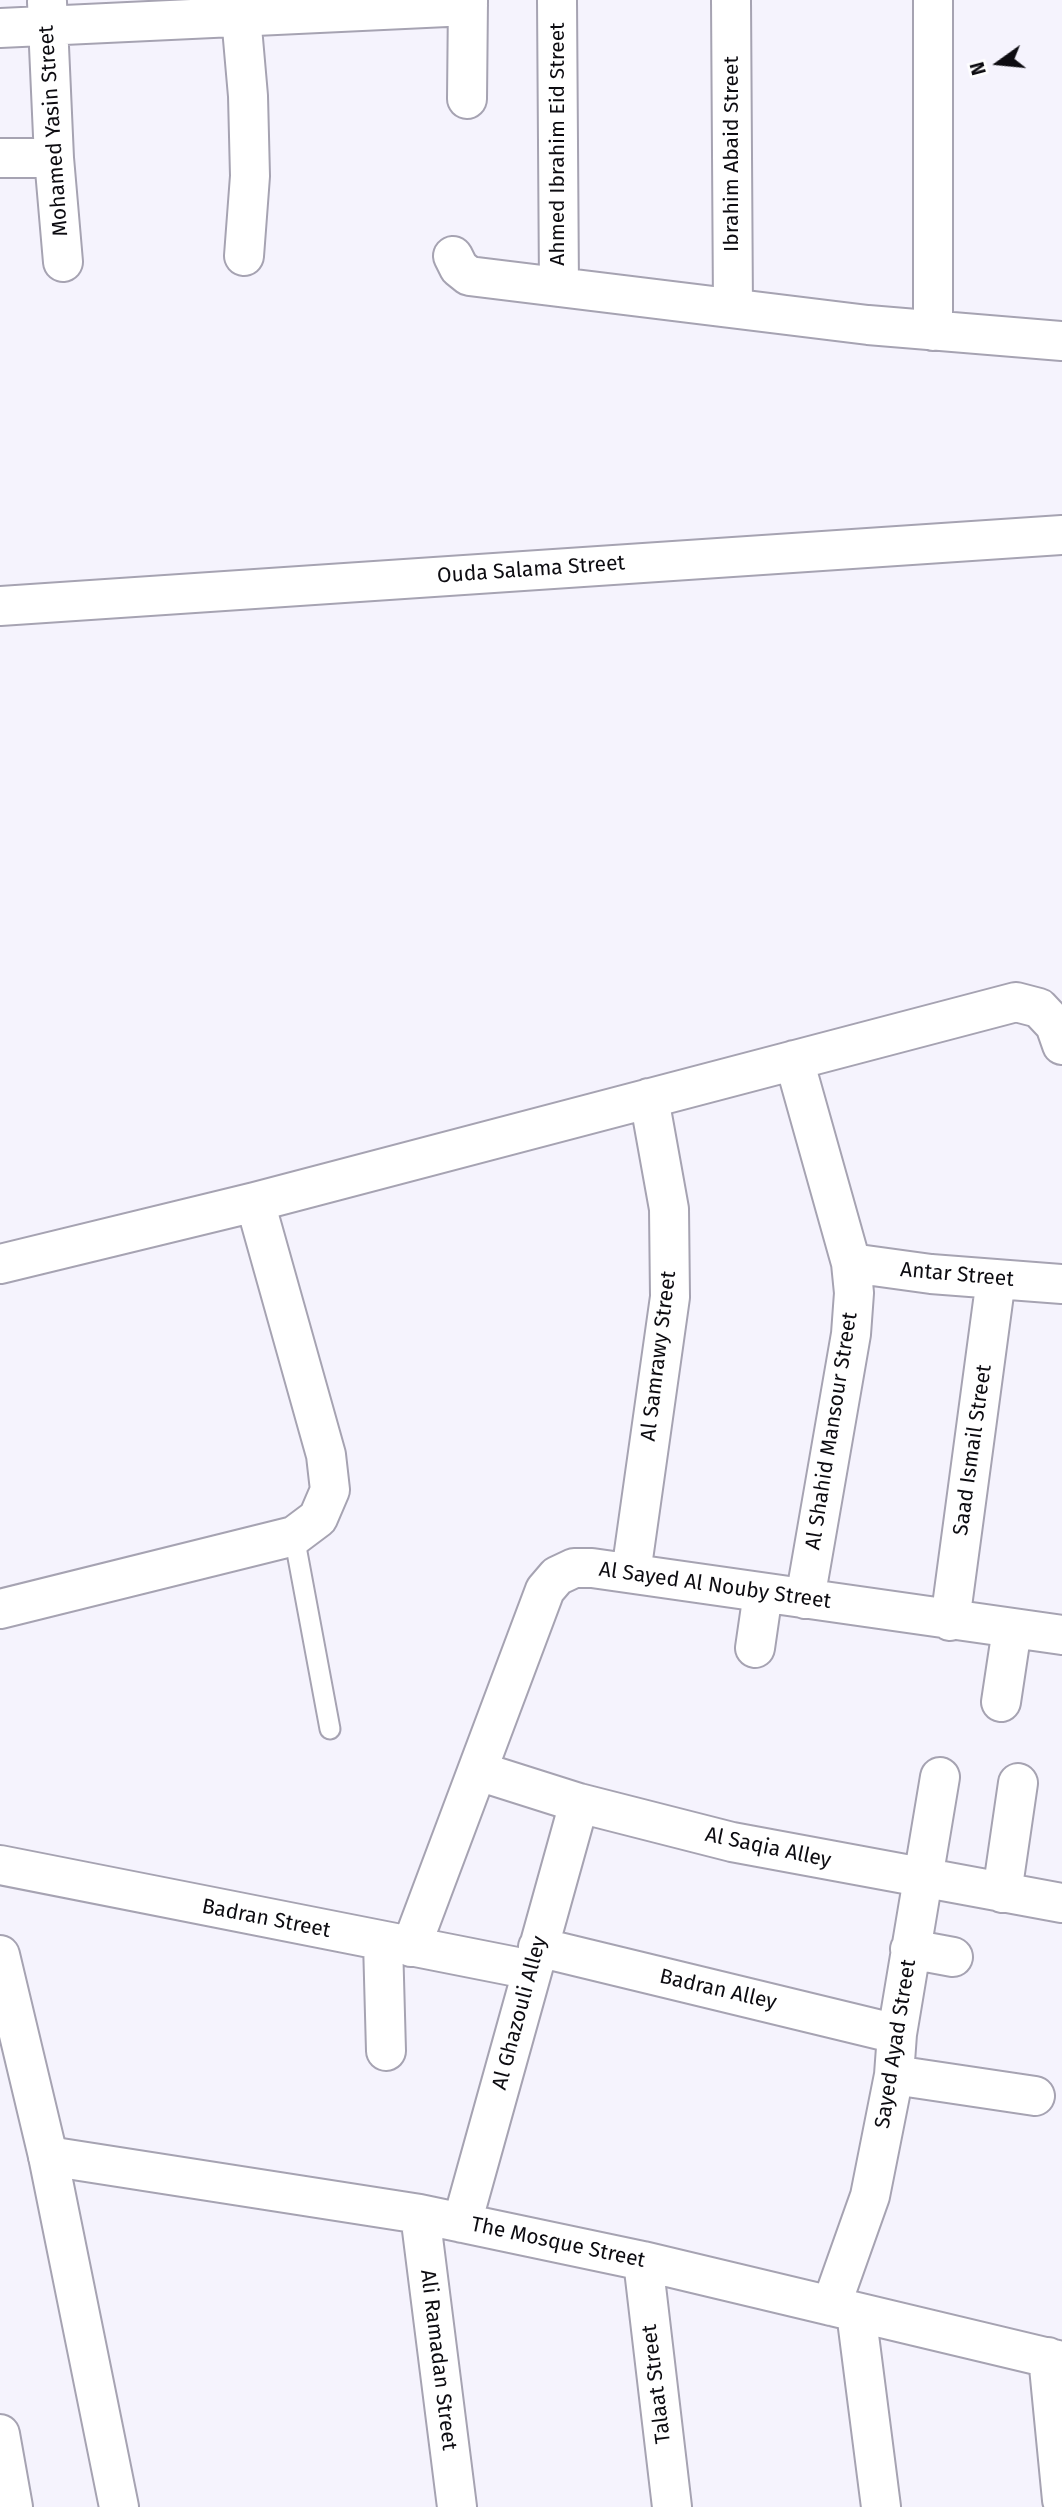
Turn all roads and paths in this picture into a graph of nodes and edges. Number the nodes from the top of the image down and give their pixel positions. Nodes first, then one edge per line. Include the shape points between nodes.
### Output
1 (557, 0) edge
2 (731, 0) edge
3 (933, 0) edge
4 (468, 3) edge
5 (47, 13) edge
6 (240, 16) junction
7 (0, 28) edge
8 (467, 99) dead end
9 (0, 158) edge
10 (54, 158) junction
11 (244, 256) dead end
12 (453, 256) dead end
13 (63, 262) dead end
14 (559, 287) junction
15 (733, 308) junction
16 (933, 331) junction
17 (1062, 341) edge
18 (1062, 535) edge
19 (0, 606) edge
20 (1062, 1045) edge
21 (793, 1060) junction
22 (649, 1098) junction
23 (255, 1202) junction
24 (851, 1263) junction
25 (0, 1264) edge
26 (996, 1279) junction
27 (1062, 1284) edge
28 (294, 1536) junction
29 (631, 1573) junction
30 (763, 1593) junction
31 (804, 1599) junction
32 (0, 1609) edge
33 (950, 1620) junction
34 (1012, 1629) junction
35 (1062, 1636) edge
36 (755, 1647) dead end
37 (1001, 1702) dead end
38 (330, 1729) dead end
39 (478, 1771) junction
40 (940, 1777) dead end
41 (1018, 1783) dead end
42 (579, 1803) junction
43 (0, 1865) edge
44 (922, 1878) junction
45 (1002, 1892) junction
46 (1062, 1903) edge
47 (397, 1945) junction
48 (911, 1949) junction
49 (0, 1955) edge
50 (953, 1957) dead end
51 (535, 1959) junction
52 (897, 2034) junction
53 (386, 2051) dead end
54 (894, 2075) junction
55 (1035, 2096) dead end
56 (48, 2156) junction
57 (420, 2214) junction
58 (462, 2223) junction
59 (643, 2260) junction
60 (844, 2309) junction
61 (1055, 2359) edge
62 (0, 2434) edge
63 (1062, 2500) edge
64 (13, 2507) edge
65 (119, 2507) edge
66 (457, 2507) edge
67 (672, 2507) edge
68 (881, 2507) edge

1 - 14 street, Ahmed Ibrahim Eid Street
2 - 15 street, Ibrahim Abaid Street
3 - 16 street
4 - 6 street
4 - 8 street
5 - 6 street
5 - 7 street
5 - 10 street, Mohamed Yasin Street
6 - 11 street via 250,176
9 - 10 street
10 - 13 street, Mohamed Yasin Street
12 - 14 street via 469,276
14 - 15 street
15 - 16 street
16 - 17 street
18 - 19 street, Ouda Salama Street
20 - 21 street via 1055,1026 1039,1008 1016,1002
21 - 22 street
21 - 24 street, Al Shahid Mansour Street
22 - 23 street
22 - 29 street, Al Samrawy Street via 668,1209 670,1297
23 - 25 street
23 - 28 street via 326,1455 330,1490 318,1518
24 - 26 street, Antar Street
24 - 31 street, Al Shahid Mansour Street via 851,1334
26 - 27 street, Antar Street
26 - 33 street, Saad Ismail Street
28 - 32 street
28 - 38 lane
29 - 30 street, Al Sayed Al Nouby Street
29 - 39 street, Al Sayed Al Nouby Street via 574,1568 557,1576 545,1590
30 - 31 street, Al Sayed Al Nouby Street
30 - 36 street
31 - 33 street, Al Sayed Al Nouby Street
33 - 34 street, Al Sayed Al Nouby Street
34 - 35 street, Al Sayed Al Nouby Street
34 - 37 street
39 - 42 street, Al Saqia Alley
39 - 47 street, Al Sayed Al Nouby Street
40 - 44 street, Sayed Ayad Street
41 - 45 street
42 - 44 street, Al Saqia Alley via 759,1847
42 - 51 street, Al Ghazouli Alley
43 - 47 street, Badran Street
44 - 45 street, Al Saqia Alley
44 - 48 street, Sayed Ayad Street
45 - 46 street, Al Saqia Alley
47 - 51 street, Badran Street
47 - 53 street
48 - 50 street
48 - 52 street, Sayed Ayad Street
49 - 56 street
51 - 52 street, Badran Alley
51 - 58 street, Al Ghazouli Alley
52 - 54 street, Sayed Ayad Street
54 - 55 street
54 - 60 street, Sayed Ayad Street
56 - 57 street, The Mosque Street
56 - 65 street
57 - 58 street, The Mosque Street
57 - 66 street, Ali Ramadan Street
58 - 59 street, The Mosque Street
59 - 60 street, The Mosque Street
59 - 67 street, Talaat Street
60 - 61 street, The Mosque Street
60 - 68 street
61 - 63 street
62 - 64 street

